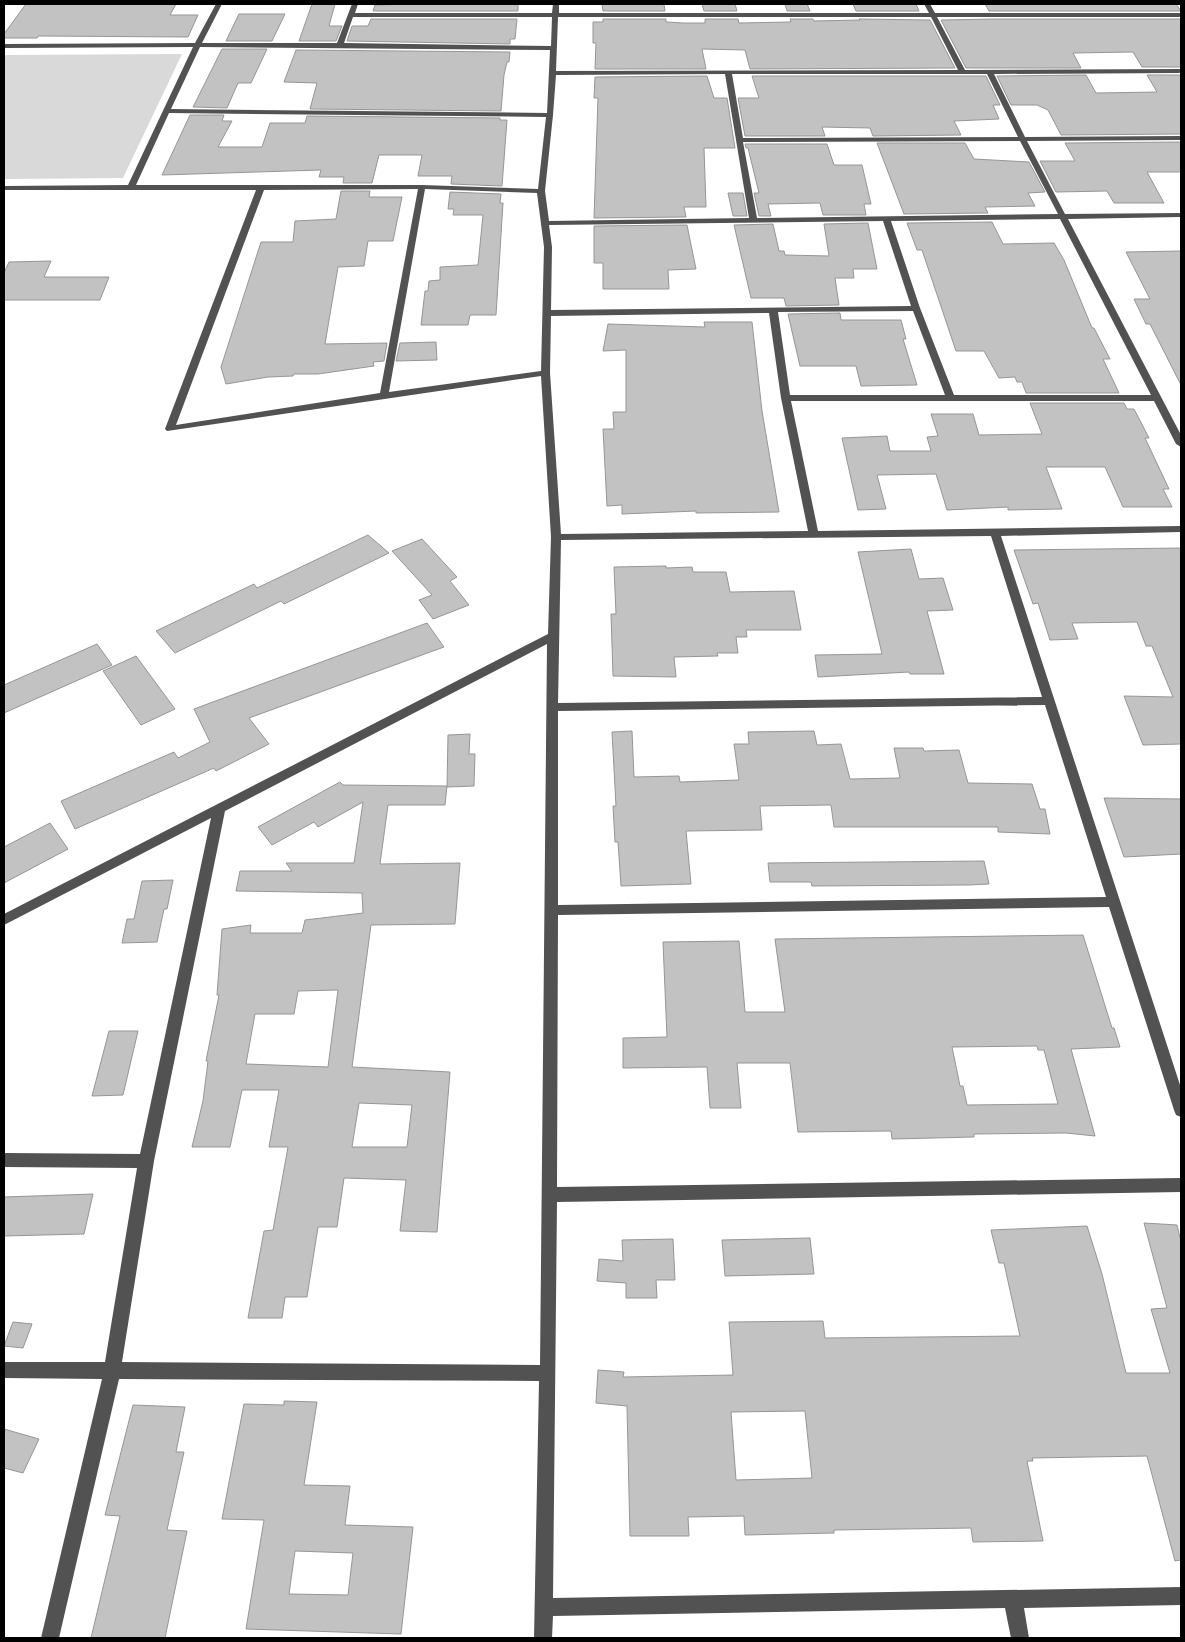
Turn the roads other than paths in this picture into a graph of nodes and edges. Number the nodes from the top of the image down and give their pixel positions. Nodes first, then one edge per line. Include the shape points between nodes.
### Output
1 (219, 4) edge
2 (355, 4) edge
3 (927, 4) edge
4 (556, 9) edge
5 (352, 15) junction
6 (1181, 15) edge
7 (932, 16) junction
8 (340, 45) junction
9 (4, 46) edge
10 (197, 46) junction
11 (553, 48) junction
12 (1181, 71) edge
13 (963, 72) junction
14 (990, 72) junction
15 (553, 73) junction
16 (728, 73) junction
17 (167, 110) junction
18 (550, 115) junction
19 (1022, 138) junction
20 (1181, 138) edge
21 (739, 140) junction
22 (131, 187) junction
23 (261, 187) junction
24 (422, 187) junction
25 (4, 188) edge
26 (541, 191) junction
27 (1181, 215) edge
28 (1063, 216) junction
29 (886, 219) junction
30 (753, 220) junction
31 (545, 223) junction
32 (916, 308) junction
33 (773, 309) junction
34 (547, 313) junction
35 (545, 373) junction
36 (384, 394) junction
37 (786, 398) junction
38 (1156, 398) junction
39 (951, 399) junction
40 (1181, 444) edge
41 (1181, 529) edge
42 (996, 533) junction
43 (814, 535) junction
44 (556, 537) junction
45 (553, 636) junction
46 (1050, 701) junction
47 (554, 707) junction
48 (220, 807) junction
49 (1114, 902) junction
50 (552, 910) junction
51 (4, 920) edge
52 (1181, 1110) edge
53 (4, 1160) edge
54 (146, 1161) junction
55 (1181, 1185) edge
56 (548, 1195) junction
57 (4, 1370) edge
58 (112, 1371) junction
59 (548, 1373) junction
60 (1181, 1596) edge
61 (1013, 1599) junction
62 (543, 1607) junction
63 (50, 1638) edge
64 (543, 1638) edge
65 (1020, 1638) edge

1 - 10 street
2 - 5 street
3 - 7 street
4 - 5 street
4 - 7 street
4 - 11 street
5 - 8 street
6 - 7 street
7 - 13 street
8 - 10 street
8 - 11 street
9 - 10 street
10 - 17 street
11 - 15 street
12 - 14 street
13 - 14 street
13 - 16 street
14 - 19 street
15 - 16 street
15 - 18 street
16 - 21 street
17 - 18 street
17 - 22 street
18 - 26 street
19 - 20 street
19 - 21 street
19 - 28 street
21 - 30 street
22 - 23 street
22 - 25 street
23 - 24 street
23 - 36 street via 170,429
24 - 26 street
24 - 36 street
26 - 31 street
27 - 28 street
28 - 29 street
28 - 38 street
29 - 30 street
29 - 32 street
30 - 31 street
31 - 34 street
32 - 33 street
32 - 39 street
33 - 34 street
33 - 37 street
34 - 35 street
35 - 36 street
35 - 44 street
37 - 39 street
37 - 43 street
38 - 39 street
38 - 40 street
41 - 42 street
42 - 43 street
42 - 46 street
43 - 44 street
44 - 45 street
45 - 47 street
45 - 48 street
46 - 47 street
46 - 49 street
47 - 50 street
48 - 51 street
48 - 54 street
49 - 50 street
49 - 52 street
50 - 56 street
53 - 54 street
54 - 58 street
55 - 56 street
56 - 59 street
57 - 58 street
58 - 59 street
58 - 63 street
59 - 62 street
60 - 61 street
61 - 62 street
61 - 65 street
62 - 64 street

